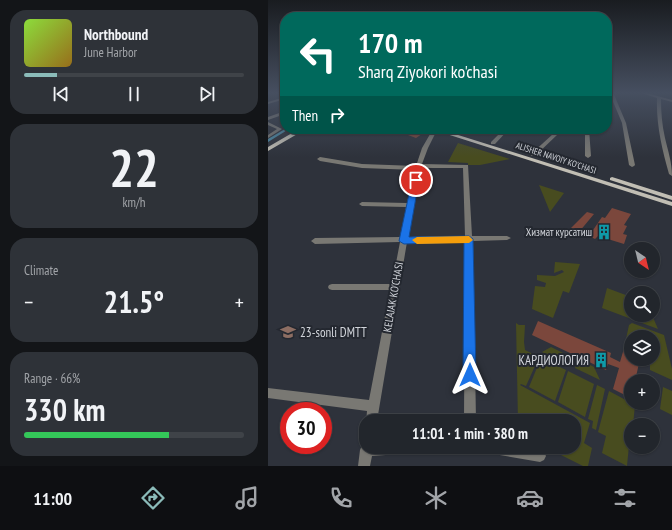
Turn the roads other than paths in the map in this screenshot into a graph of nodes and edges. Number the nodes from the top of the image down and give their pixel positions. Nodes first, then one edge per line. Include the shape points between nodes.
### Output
1 (280, 114) edge
2 (620, 114) edge
3 (659, 114) edge
4 (268, 119) edge
5 (268, 123) edge
6 (288, 134) edge
7 (294, 134) edge
8 (432, 134) edge
9 (452, 134) edge
10 (466, 134) edge
11 (502, 134) edge
12 (555, 134) edge
13 (587, 134) edge
14 (268, 137) edge
15 (493, 142) junction
16 (268, 145) edge
17 (268, 149) edge
18 (533, 155) junction
19 (588, 156) dead end
20 (320, 159) dead end
21 (557, 165) junction
22 (632, 165) dead end
23 (419, 167) junction
24 (672, 174) edge
25 (672, 198) edge
26 (362, 204) dead end
27 (672, 204) edge
28 (410, 205) junction
29 (507, 238) dead end
30 (469, 239) junction
31 (315, 241) dead end
32 (404, 241) junction
33 (332, 287) dead end
34 (395, 287) junction
35 (268, 393) edge
36 (374, 406) junction
37 (372, 414) edge
38 (470, 414) edge
39 (365, 454) edge
40 (528, 454) edge
41 (540, 456) dead end
42 (364, 466) edge

1 - 4 street
2 - 22 street
3 - 24 street via 662,140
5 - 14 street via 280,129
6 - 16 main road
7 - 17 main road
8 - 23 street, KELAJAK KO'CHASI
9 - 21 main road, ALISHER NAVOIY KO'CHASI
10 - 15 main road, ALISHER NAVOIY KO'CHASI
11 - 15 street
12 - 18 street
13 - 19 street
15 - 18 main road, ALISHER NAVOIY KO'CHASI
18 - 21 main road, ALISHER NAVOIY KO'CHASI
20 - 23 street via 362,166
21 - 25 main road, ALISHER NAVOIY KO'CHASI
21 - 27 main road, ALISHER NAVOIY KO'CHASI
23 - 28 street, KELAJAK KO'CHASI
23 - 30 street via 466,166
26 - 28 street
28 - 32 street, KELAJAK KO'CHASI
29 - 30 street
30 - 32 street
30 - 38 street
31 - 32 street
32 - 34 street, KELAJAK KO'CHASI
33 - 34 street
34 - 36 street, KELAJAK KO'CHASI
35 - 36 street
36 - 37 street, KELAJAK KO'CHASI
39 - 42 street
40 - 41 street

